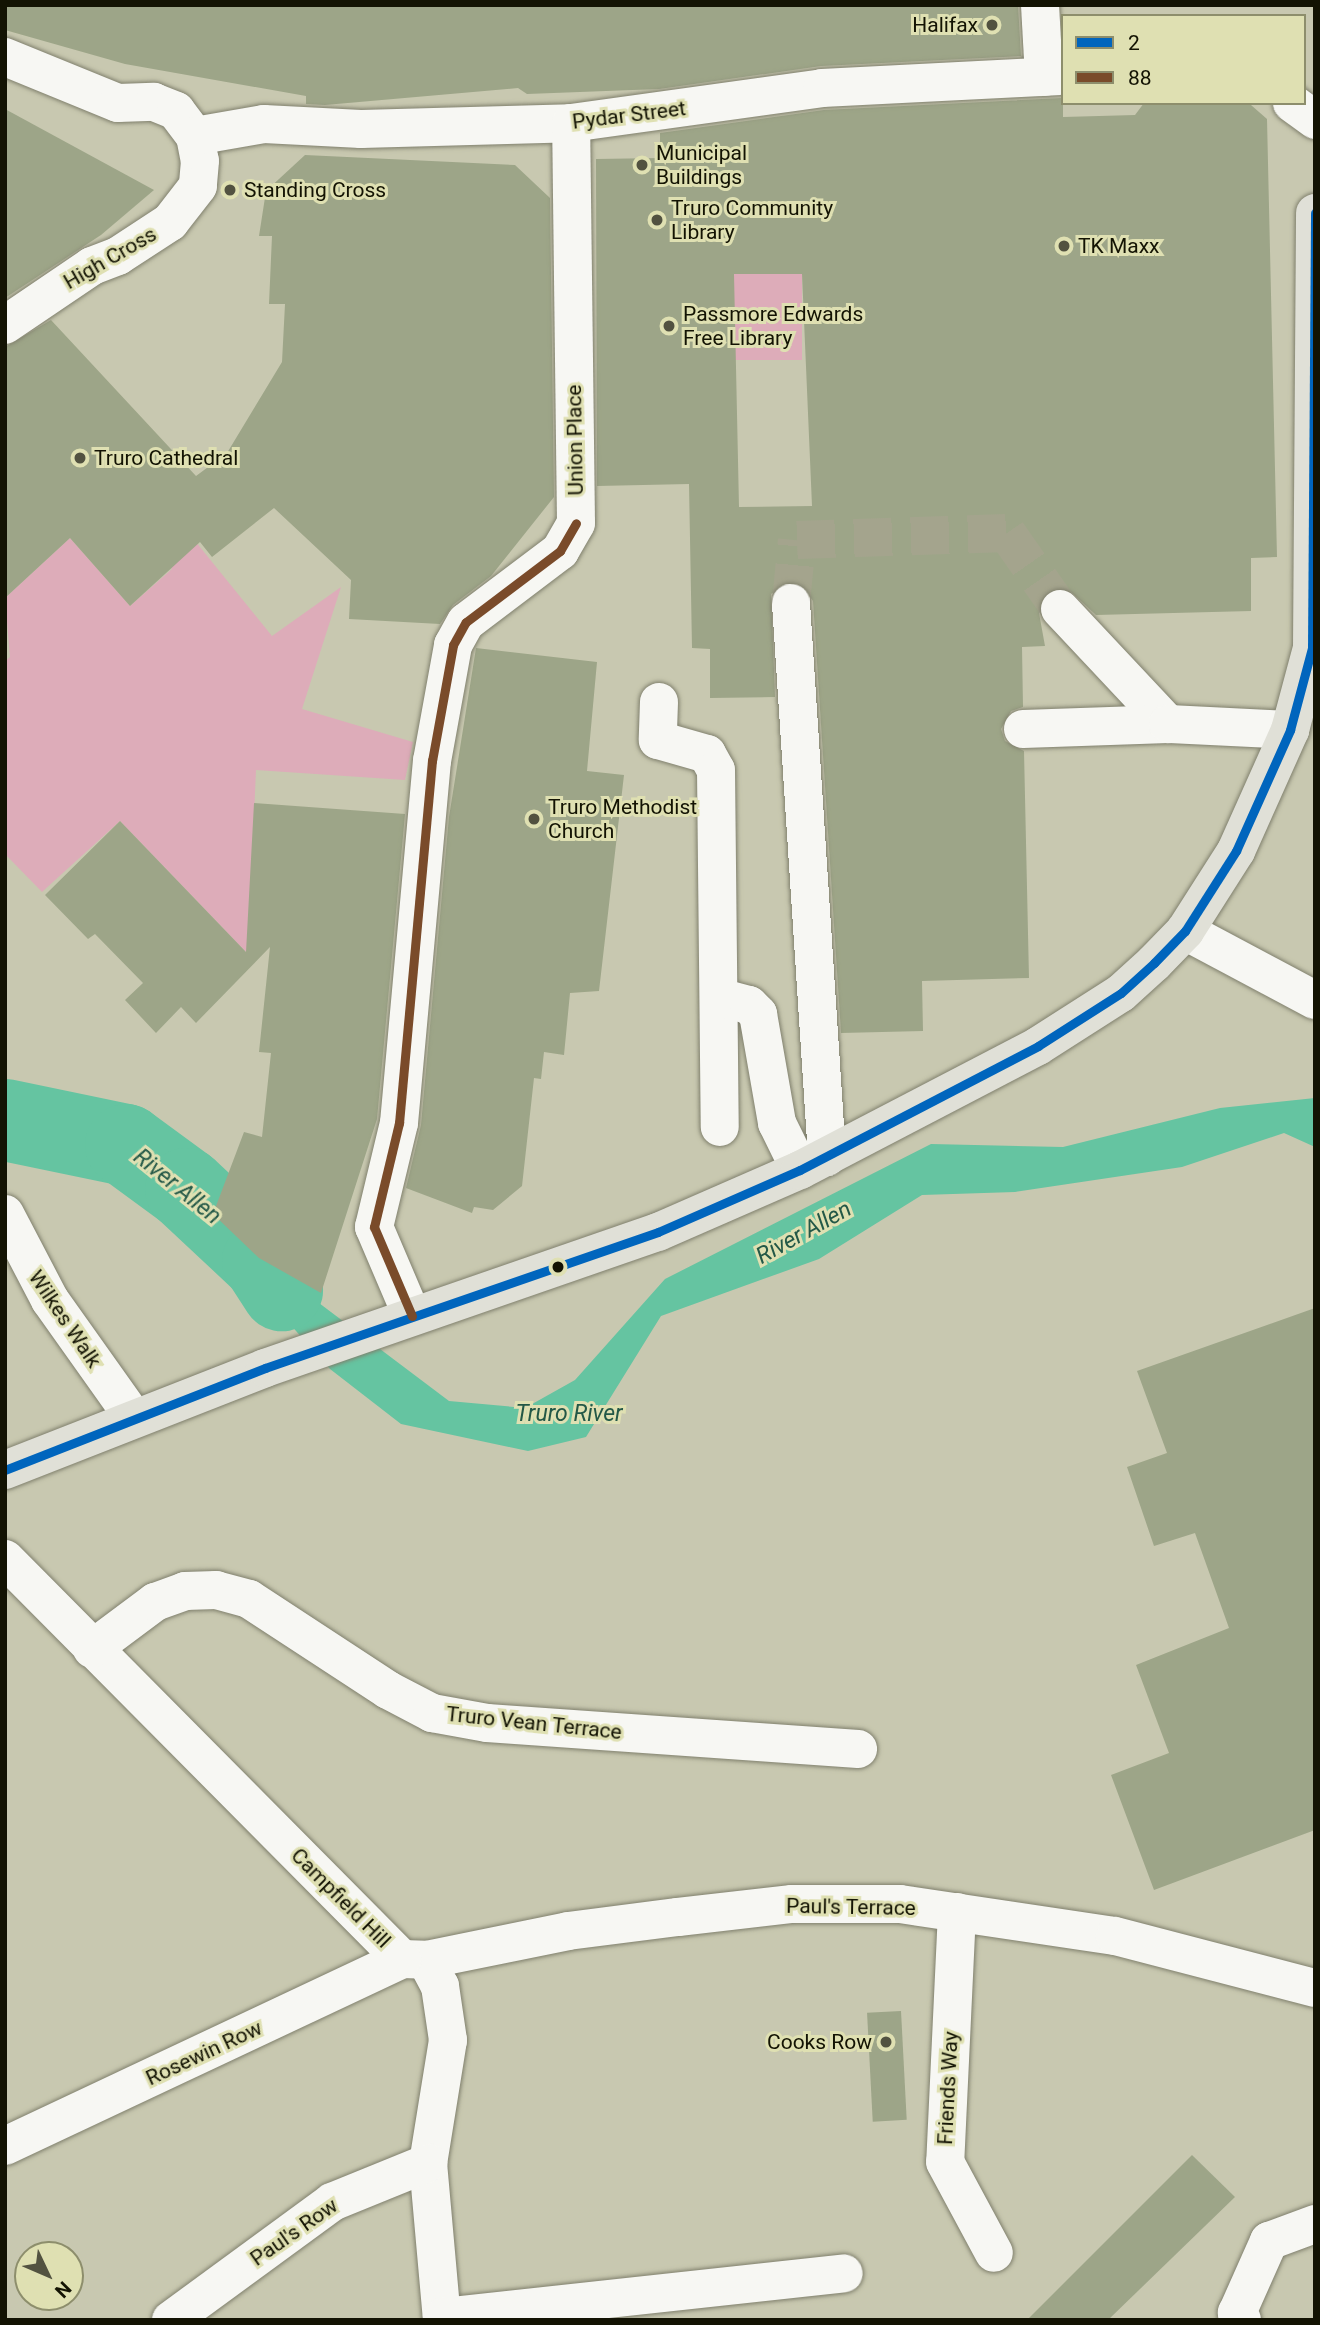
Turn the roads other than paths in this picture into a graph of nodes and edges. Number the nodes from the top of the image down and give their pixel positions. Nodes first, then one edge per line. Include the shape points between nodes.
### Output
1 (1040, 5) edge
2 (5, 57) edge
3 (1054, 77) edge
4 (1295, 105) edge
5 (1315, 120) edge
6 (571, 123) junction
7 (195, 136) junction
8 (1315, 214) edge
9 (5, 325) edge
10 (791, 603) tunnel mouth
11 (1060, 609) tunnel mouth
12 (659, 702) dead end
13 (1168, 724) junction
14 (1023, 729) dead end
15 (1290, 730) junction
16 (1185, 930) junction
17 (719, 997) junction
18 (1315, 1000) edge
19 (840, 1032) dead end
20 (720, 1127) dead end
21 (824, 1158) junction
22 (5, 1214) edge
23 (412, 1317) junction
24 (134, 1418) junction
25 (5, 1469) edge
26 (5, 1559) edge
27 (92, 1649) junction
28 (858, 1749) dead end
29 (957, 1912) junction
30 (414, 1960) junction
31 (1315, 1988) edge
32 (5, 2146) edge
33 (428, 2163) junction
34 (1315, 2224) edge
35 (994, 2253) dead end
36 (844, 2273) dead end
37 (442, 2318) edge
38 (170, 2320) edge
39 (1242, 2320) edge

1 - 3 street
2 - 7 street via 118,103 165,106
3 - 6 street, Pydar Street via 822,88
4 - 5 street
6 - 7 street, Pydar Street via 361,129 264,124
6 - 23 street, Union Place via 576,523 560,551 466,622 453,645 432,761 399,1123 374,1227
7 - 9 street, High Cross via 200,173 183,209 152,235 79,274
8 - 15 main road via 1312,648
10 - 21 street
11 - 13 street
12 - 17 street via 657,740 707,754 716,770
13 - 14 street
13 - 15 street
15 - 16 main road via 1236,851
16 - 18 street
16 - 21 main road via 1121,993 1080,1021 952,1095
17 - 20 street
17 - 21 street via 748,1005 758,1014 777,1123
19 - 21 street
21 - 23 main road via 658,1232
22 - 24 street, Wilkes Walk via 50,1300
23 - 24 main road
24 - 25 main road
26 - 27 street, Campfield Hill
27 - 28 street, Truro Vean Terrace via 155,1602 185,1591 216,1590 249,1599 388,1690 432,1713 487,1723
27 - 30 street, Campfield Hill
29 - 30 street, Paul's Terrace via 900,1903 792,1904 568,1931
29 - 31 street, Paul's Terrace via 1115,1936
29 - 35 street, Friends Way via 945,2162
30 - 32 street, Rosewin Row
30 - 33 street, Campfield Hill via 440,1986 448,2040
33 - 37 street, Campfield Hill
33 - 38 street, Paul's Row via 332,2202
34 - 39 street via 1269,2241 1237,2314
36 - 37 street

